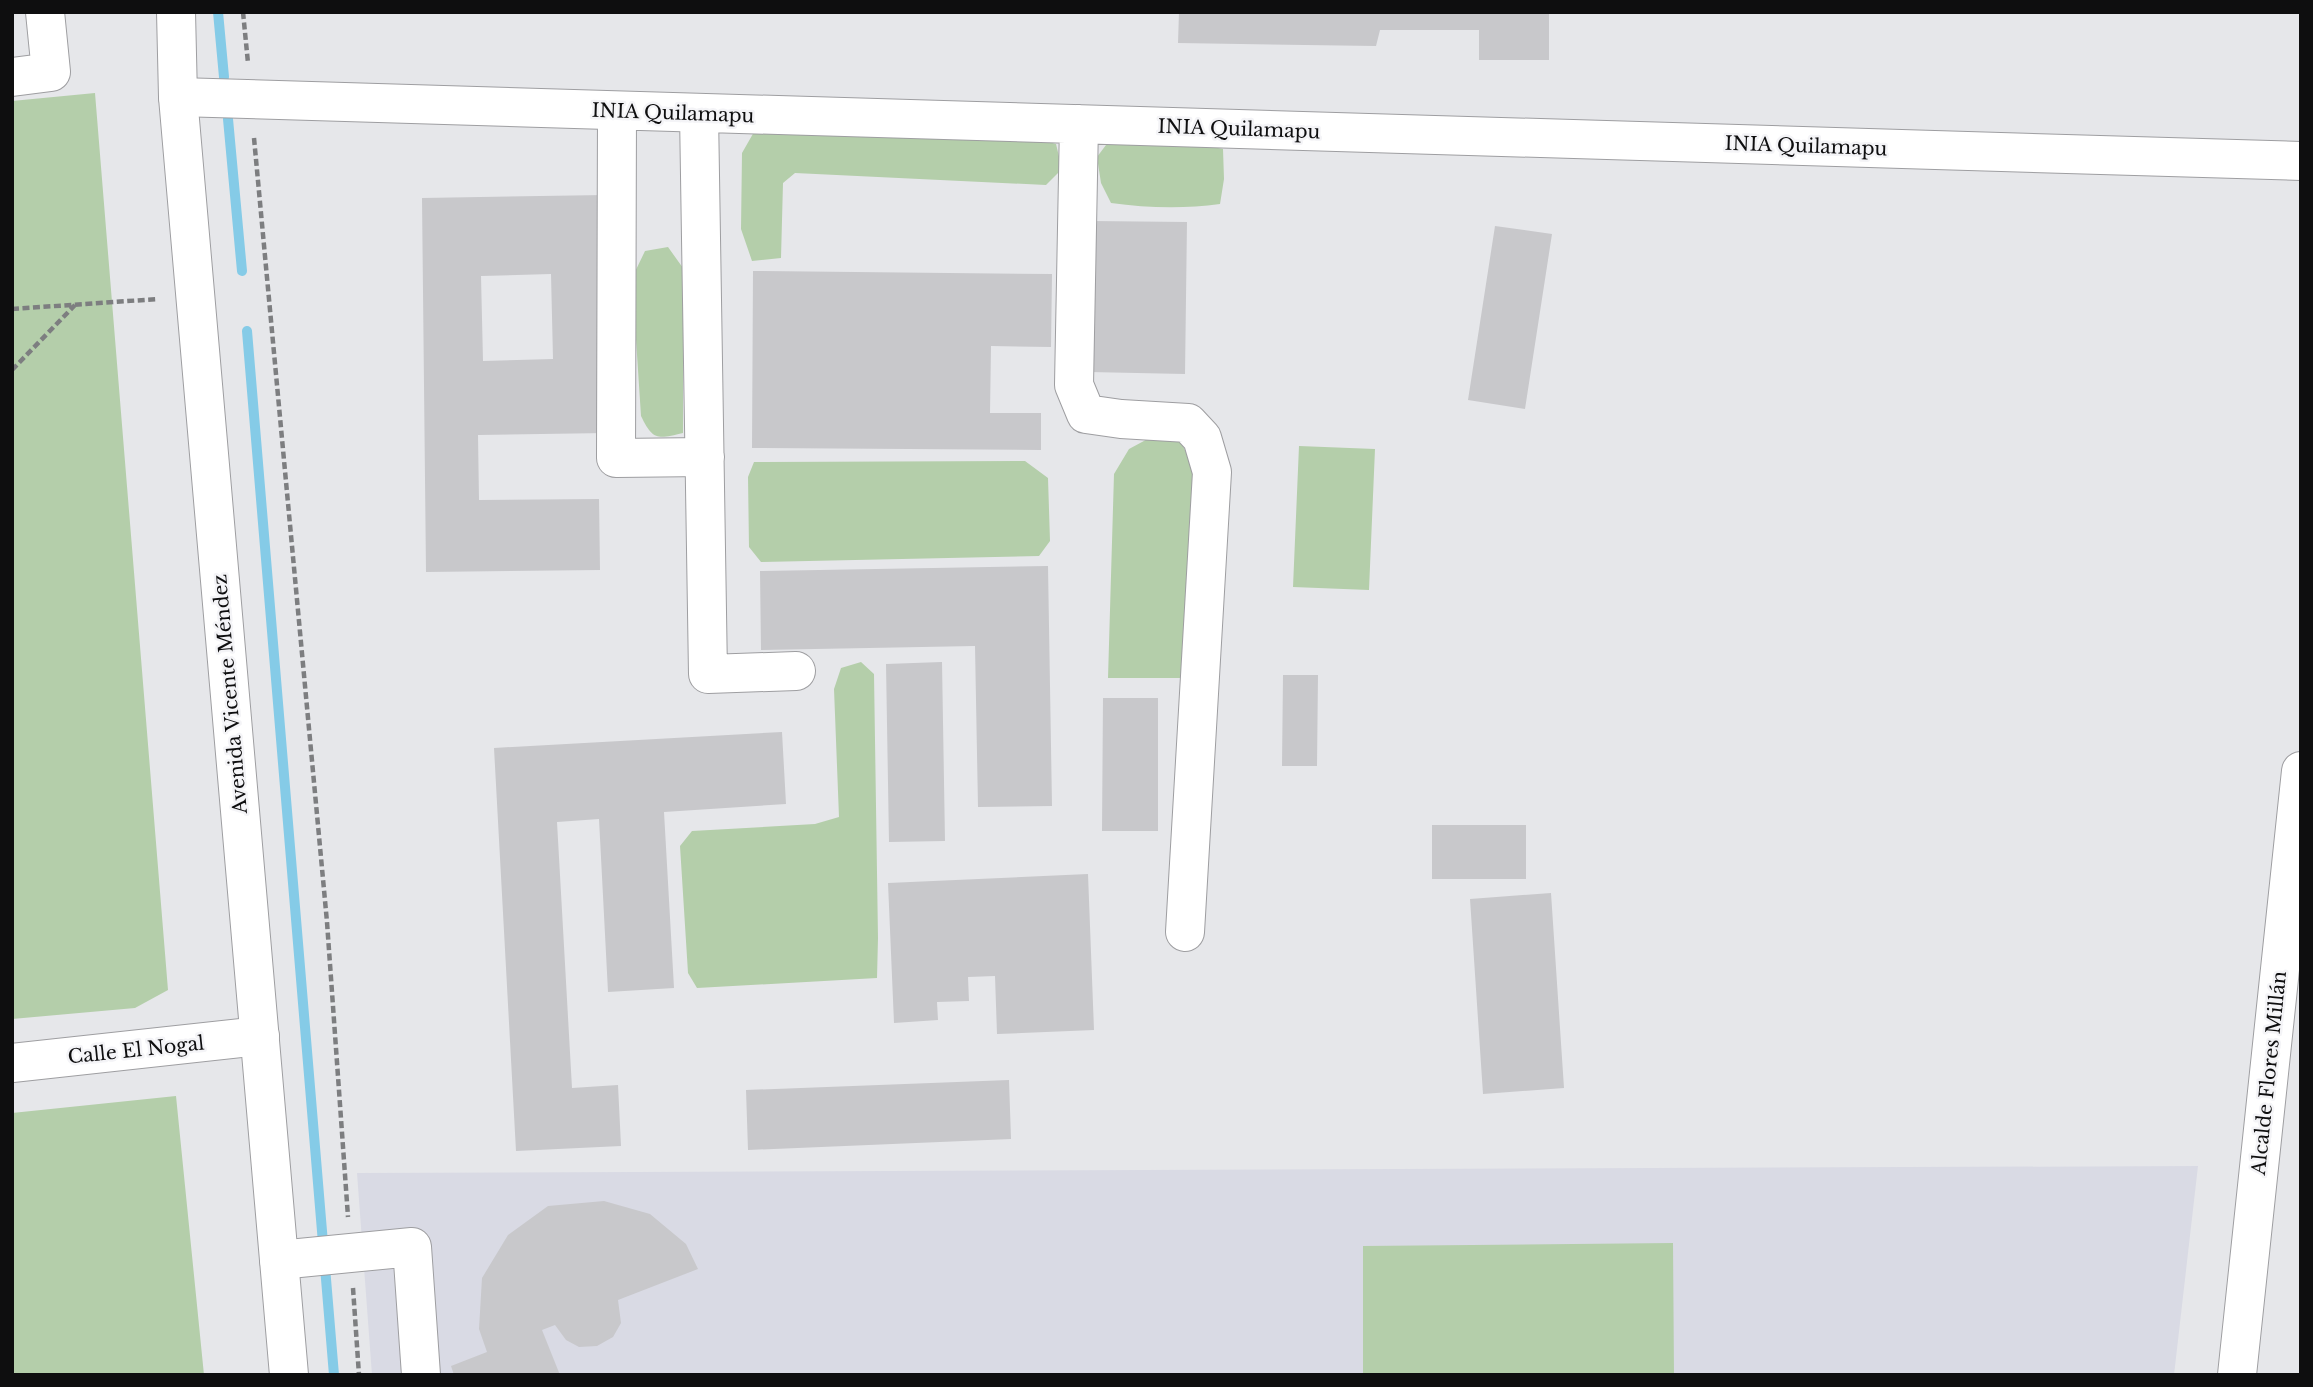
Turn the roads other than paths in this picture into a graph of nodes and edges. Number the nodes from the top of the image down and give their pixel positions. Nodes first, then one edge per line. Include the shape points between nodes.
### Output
1 (45, 12) edge
2 (176, 12) edge
3 (12, 77) edge
4 (178, 97) junction
5 (617, 111) junction
6 (699, 113) junction
7 (1079, 124) junction
8 (2301, 161) edge
9 (705, 457) junction
10 (796, 671) dead end
11 (2301, 771) edge
12 (1185, 932) dead end
13 (2289, 1000) edge
14 (260, 1037) junction
15 (12, 1063) edge
16 (318, 1256) junction
17 (289, 1375) edge
18 (421, 1375) edge
19 (2237, 1375) edge

1 - 3 main road via 51,72
2 - 4 main road, Avenida Vicente Méndez
4 - 5 main road, INIA Quilamapu
4 - 14 main road, Avenida Vicente Méndez
5 - 6 main road, INIA Quilamapu
5 - 9 main road via 616,458
6 - 7 main road, INIA Quilamapu
6 - 9 main road
7 - 8 main road, INIA Quilamapu
7 - 12 main road via 1074,385 1086,414 1188,423 1202,438 1212,472
9 - 10 main road via 708,674
11 - 13 main road, Alcalde Flores Millán
13 - 19 main road, Alcalde Flores Millán
14 - 15 main road, Calle El Nogal
14 - 16 main road, Avenida Vicente Méndez
16 - 17 main road, Avenida Vicente Méndez
16 - 18 main road via 412,1247

